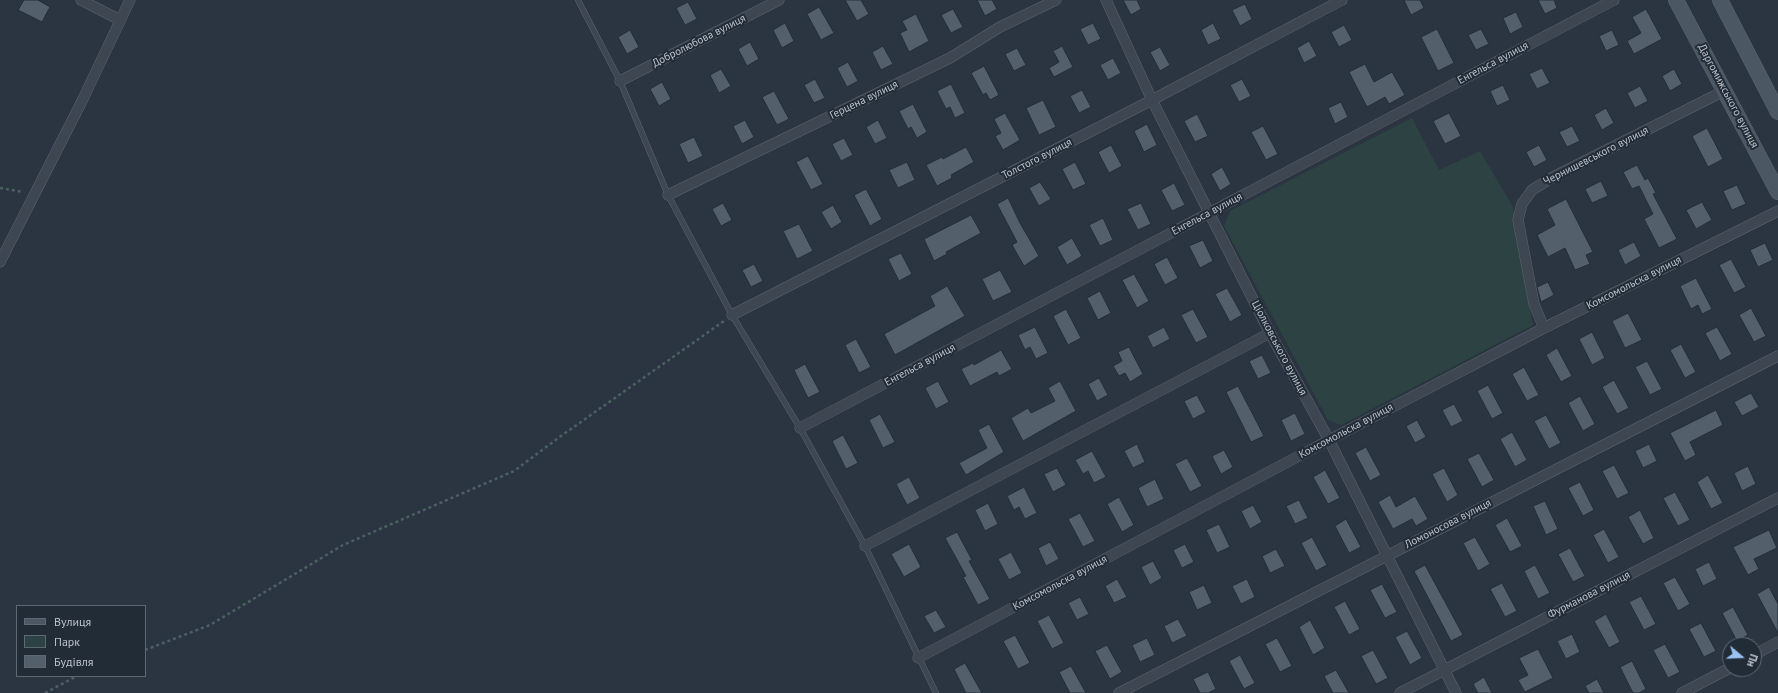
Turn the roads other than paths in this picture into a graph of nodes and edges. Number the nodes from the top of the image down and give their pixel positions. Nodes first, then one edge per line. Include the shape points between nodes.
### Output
1 (81, 0) edge
2 (130, 0) edge
3 (578, 0) edge
4 (778, 0) edge
5 (1056, 0) edge
6 (1106, 0) edge
7 (1342, 0) edge
8 (1614, 0) edge
9 (1676, 0) edge
10 (1720, 0) edge
11 (120, 20) junction
12 (620, 81) junction
13 (1726, 90) junction
14 (1152, 100) junction
15 (1778, 112) edge
16 (1778, 192) edge
17 (668, 195) junction
18 (1778, 211) edge
19 (1209, 212) junction
20 (0, 262) edge
21 (732, 315) junction
22 (1544, 328) junction
23 (1270, 333) junction
24 (1778, 356) edge
25 (800, 428) junction
26 (1329, 440) junction
27 (1778, 498) edge
28 (865, 546) junction
29 (1388, 555) junction
30 (1778, 642) edge
31 (1762, 651) edge
32 (918, 658) junction
33 (1444, 670) junction
34 (1722, 672) edge
35 (936, 693) edge
36 (1119, 693) edge
37 (1400, 693) edge
38 (1456, 693) edge
39 (1682, 693) edge

1 - 11 street
2 - 11 street
3 - 12 lane
4 - 12 street, Добролюбова вулиця
5 - 17 street, Герцена вулиця via 1000,27 950,58
6 - 14 street, Ціолковського вулиця
7 - 14 street, Толстого вулиця
8 - 19 street, Енгельса вулиця
9 - 13 street, Даргомижського вулиця
10 - 15 street
11 - 20 street
12 - 17 lane
13 - 16 street, Даргомижського вулиця
13 - 22 street, Чернишевського вулиця via 1532,190 1522,204 1518,220 1534,304
14 - 19 street, Ціолковського вулиця
14 - 21 street, Толстого вулиця
17 - 21 lane
18 - 22 street, Комсомольска вулиця
19 - 23 street, Ціолковського вулиця
19 - 25 street, Енгельса вулиця
21 - 25 lane
22 - 26 street, Комсомольска вулиця
23 - 26 street, Ціолковського вулиця
23 - 28 street
24 - 29 street, Ломоносова вулиця
25 - 28 lane
26 - 29 street, Ціолковського вулиця
26 - 32 street, Комсомольска вулиця
27 - 33 street, Фурманова вулиця
28 - 32 lane
29 - 33 street, Ціолковського вулиця
29 - 36 street, Ломоносова вулиця
30 - 31 street
32 - 35 lane
33 - 37 street, Фурманова вулиця
33 - 38 street, Ціолковського вулиця
34 - 39 street

